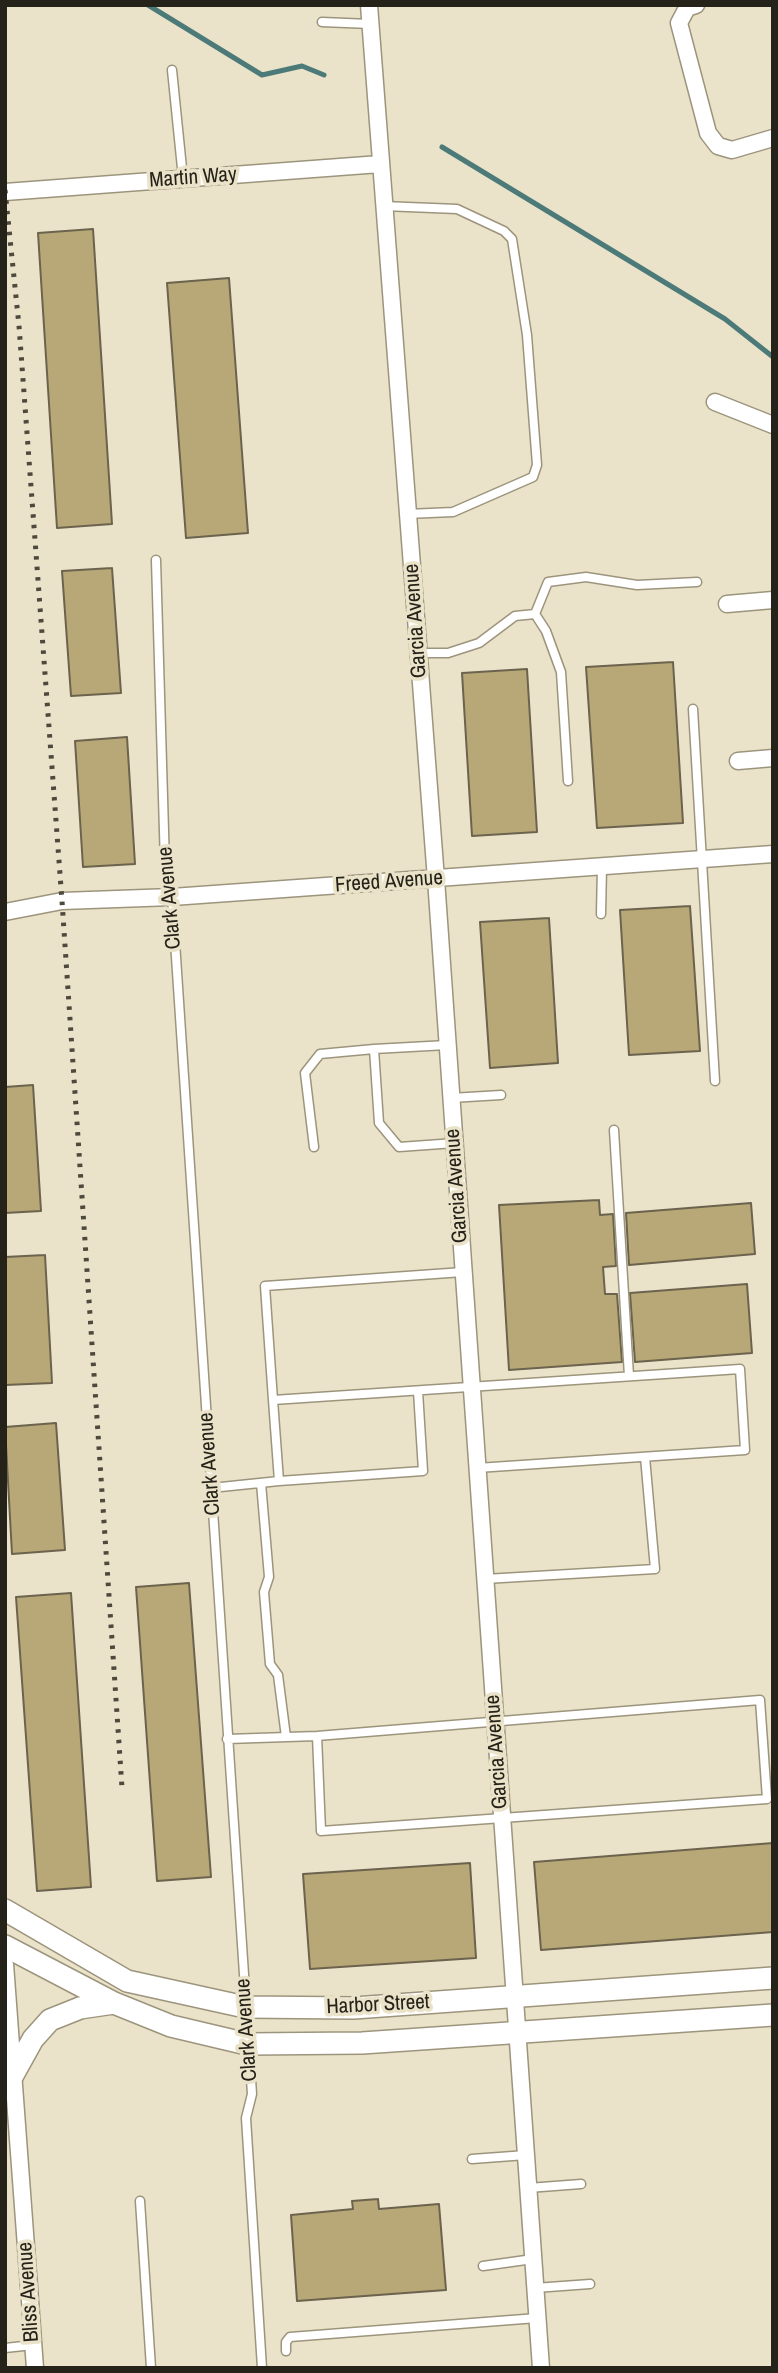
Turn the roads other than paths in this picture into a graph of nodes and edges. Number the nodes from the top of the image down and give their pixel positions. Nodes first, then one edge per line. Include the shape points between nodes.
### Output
1 (369, 5) edge
2 (696, 5) edge
3 (322, 22) dead end
4 (370, 24) junction
5 (172, 70) dead end
6 (773, 138) edge
7 (380, 164) junction
8 (183, 178) junction
9 (5, 192) edge
10 (383, 206) junction
11 (715, 402) dead end
12 (773, 425) edge
13 (407, 514) junction
14 (156, 559) dead end
15 (697, 582) dead end
16 (773, 600) edge
17 (727, 604) dead end
18 (535, 614) junction
19 (418, 653) junction
20 (693, 709) dead end
21 (773, 758) edge
22 (738, 761) dead end
23 (568, 781) dead end
24 (773, 853) edge
25 (704, 859) junction
26 (602, 867) junction
27 (436, 879) junction
28 (172, 897) junction
29 (5, 912) edge
30 (601, 914) dead end
31 (447, 1045) junction
32 (374, 1049) junction
33 (715, 1081) dead end
34 (501, 1095) dead end
35 (451, 1098) junction
36 (614, 1130) dead end
37 (454, 1143) junction
38 (314, 1147) dead end
39 (463, 1272) junction
40 (629, 1376) junction
41 (471, 1387) junction
42 (418, 1391) junction
43 (273, 1400) junction
44 (645, 1457) junction
45 (477, 1468) junction
46 (279, 1481) junction
47 (261, 1483) junction
48 (211, 1488) junction
49 (485, 1579) junction
50 (495, 1722) junction
51 (317, 1736) junction
52 (286, 1737) junction
53 (228, 1739) junction
54 (501, 1819) junction
55 (5, 1910) edge
56 (5, 1946) edge
57 (5, 1964) edge
58 (773, 1978) edge
59 (514, 1996) junction
60 (114, 2003) junction
61 (245, 2007) junction
62 (773, 2015) edge
63 (516, 2032) junction
64 (247, 2044) junction
65 (13, 2075) junction
66 (526, 2155) junction
67 (472, 2159) dead end
68 (581, 2184) dead end
69 (528, 2188) junction
70 (140, 2201) dead end
71 (533, 2259) junction
72 (483, 2266) dead end
73 (590, 2284) dead end
74 (535, 2288) junction
75 (537, 2318) junction
76 (33, 2345) junction
77 (5, 2348) edge
78 (286, 2351) dead end
79 (35, 2368) edge
80 (151, 2368) edge
81 (262, 2368) edge
82 (541, 2368) edge

1 - 4 street, Garcia Avenue
2 - 6 street via 687,8 679,23 708,134 718,146 732,149
3 - 4 lane
4 - 7 street, Garcia Avenue
5 - 8 lane
7 - 8 street, Martin Way
7 - 10 street, Garcia Avenue
8 - 9 street, Martin Way
10 - 13 street, Garcia Avenue
10 - 13 lane via 457,209 505,231 512,240 527,335 537,465 533,477 453,512
11 - 12 street
13 - 19 street, Garcia Avenue
14 - 28 lane, Clark Avenue via 165,865
15 - 18 lane via 637,585 586,577 548,582
16 - 17 street
18 - 19 lane via 515,615 479,643 448,653
18 - 23 lane via 561,672
19 - 27 street, Garcia Avenue
20 - 25 lane
21 - 22 street
24 - 25 street, Freed Avenue
25 - 26 street, Freed Avenue
25 - 33 lane
26 - 27 street, Freed Avenue
26 - 30 lane
27 - 28 street, Freed Avenue
27 - 31 street, Garcia Avenue
28 - 29 street, Freed Avenue via 62,901
28 - 48 lane, Clark Avenue
31 - 32 lane
31 - 35 street, Garcia Avenue
32 - 37 lane via 379,1123 399,1147
32 - 38 lane via 320,1054 306,1073
34 - 35 lane
35 - 37 street, Garcia Avenue
36 - 40 lane
37 - 39 street, Garcia Avenue
39 - 41 street, Garcia Avenue
39 - 43 lane via 265,1286
40 - 41 lane
40 - 44 lane via 740,1368 745,1450
41 - 42 lane
41 - 45 street, Garcia Avenue
42 - 43 lane
42 - 46 lane via 423,1471
43 - 46 lane
44 - 45 lane
44 - 49 lane via 655,1569
45 - 49 street, Garcia Avenue
46 - 47 lane
47 - 48 lane
47 - 52 lane via 270,1664 278,1675
48 - 53 lane, Clark Avenue
49 - 50 street, Garcia Avenue
50 - 51 lane
50 - 54 street, Garcia Avenue
50 - 54 lane via 760,1700 766,1799
51 - 52 lane
51 - 54 lane via 321,1832
52 - 53 lane
53 - 61 lane, Clark Avenue
54 - 59 street, Garcia Avenue
55 - 61 street, Harbor Street via 127,1981
56 - 60 street, Harbor Street
57 - 65 street, Bliss Avenue
58 - 59 street, Harbor Street
59 - 61 street, Harbor Street via 354,2008
59 - 63 street, Garcia Avenue
60 - 64 street, Harbor Street via 171,2026
60 - 65 street via 80,2008 50,2020
61 - 64 lane, Clark Avenue
62 - 63 street, Harbor Street
63 - 64 street, Harbor Street via 362,2043
63 - 66 street, Garcia Avenue
64 - 81 lane, Clark Avenue via 251,2094 246,2118
65 - 76 street, Bliss Avenue
66 - 67 lane
66 - 69 street, Garcia Avenue
68 - 69 lane
69 - 71 street, Garcia Avenue
70 - 80 lane
71 - 72 lane
71 - 74 street, Garcia Avenue
73 - 74 lane
74 - 75 street, Garcia Avenue
75 - 78 lane via 290,2337
75 - 82 street, Garcia Avenue
76 - 77 lane
76 - 79 street, Bliss Avenue

